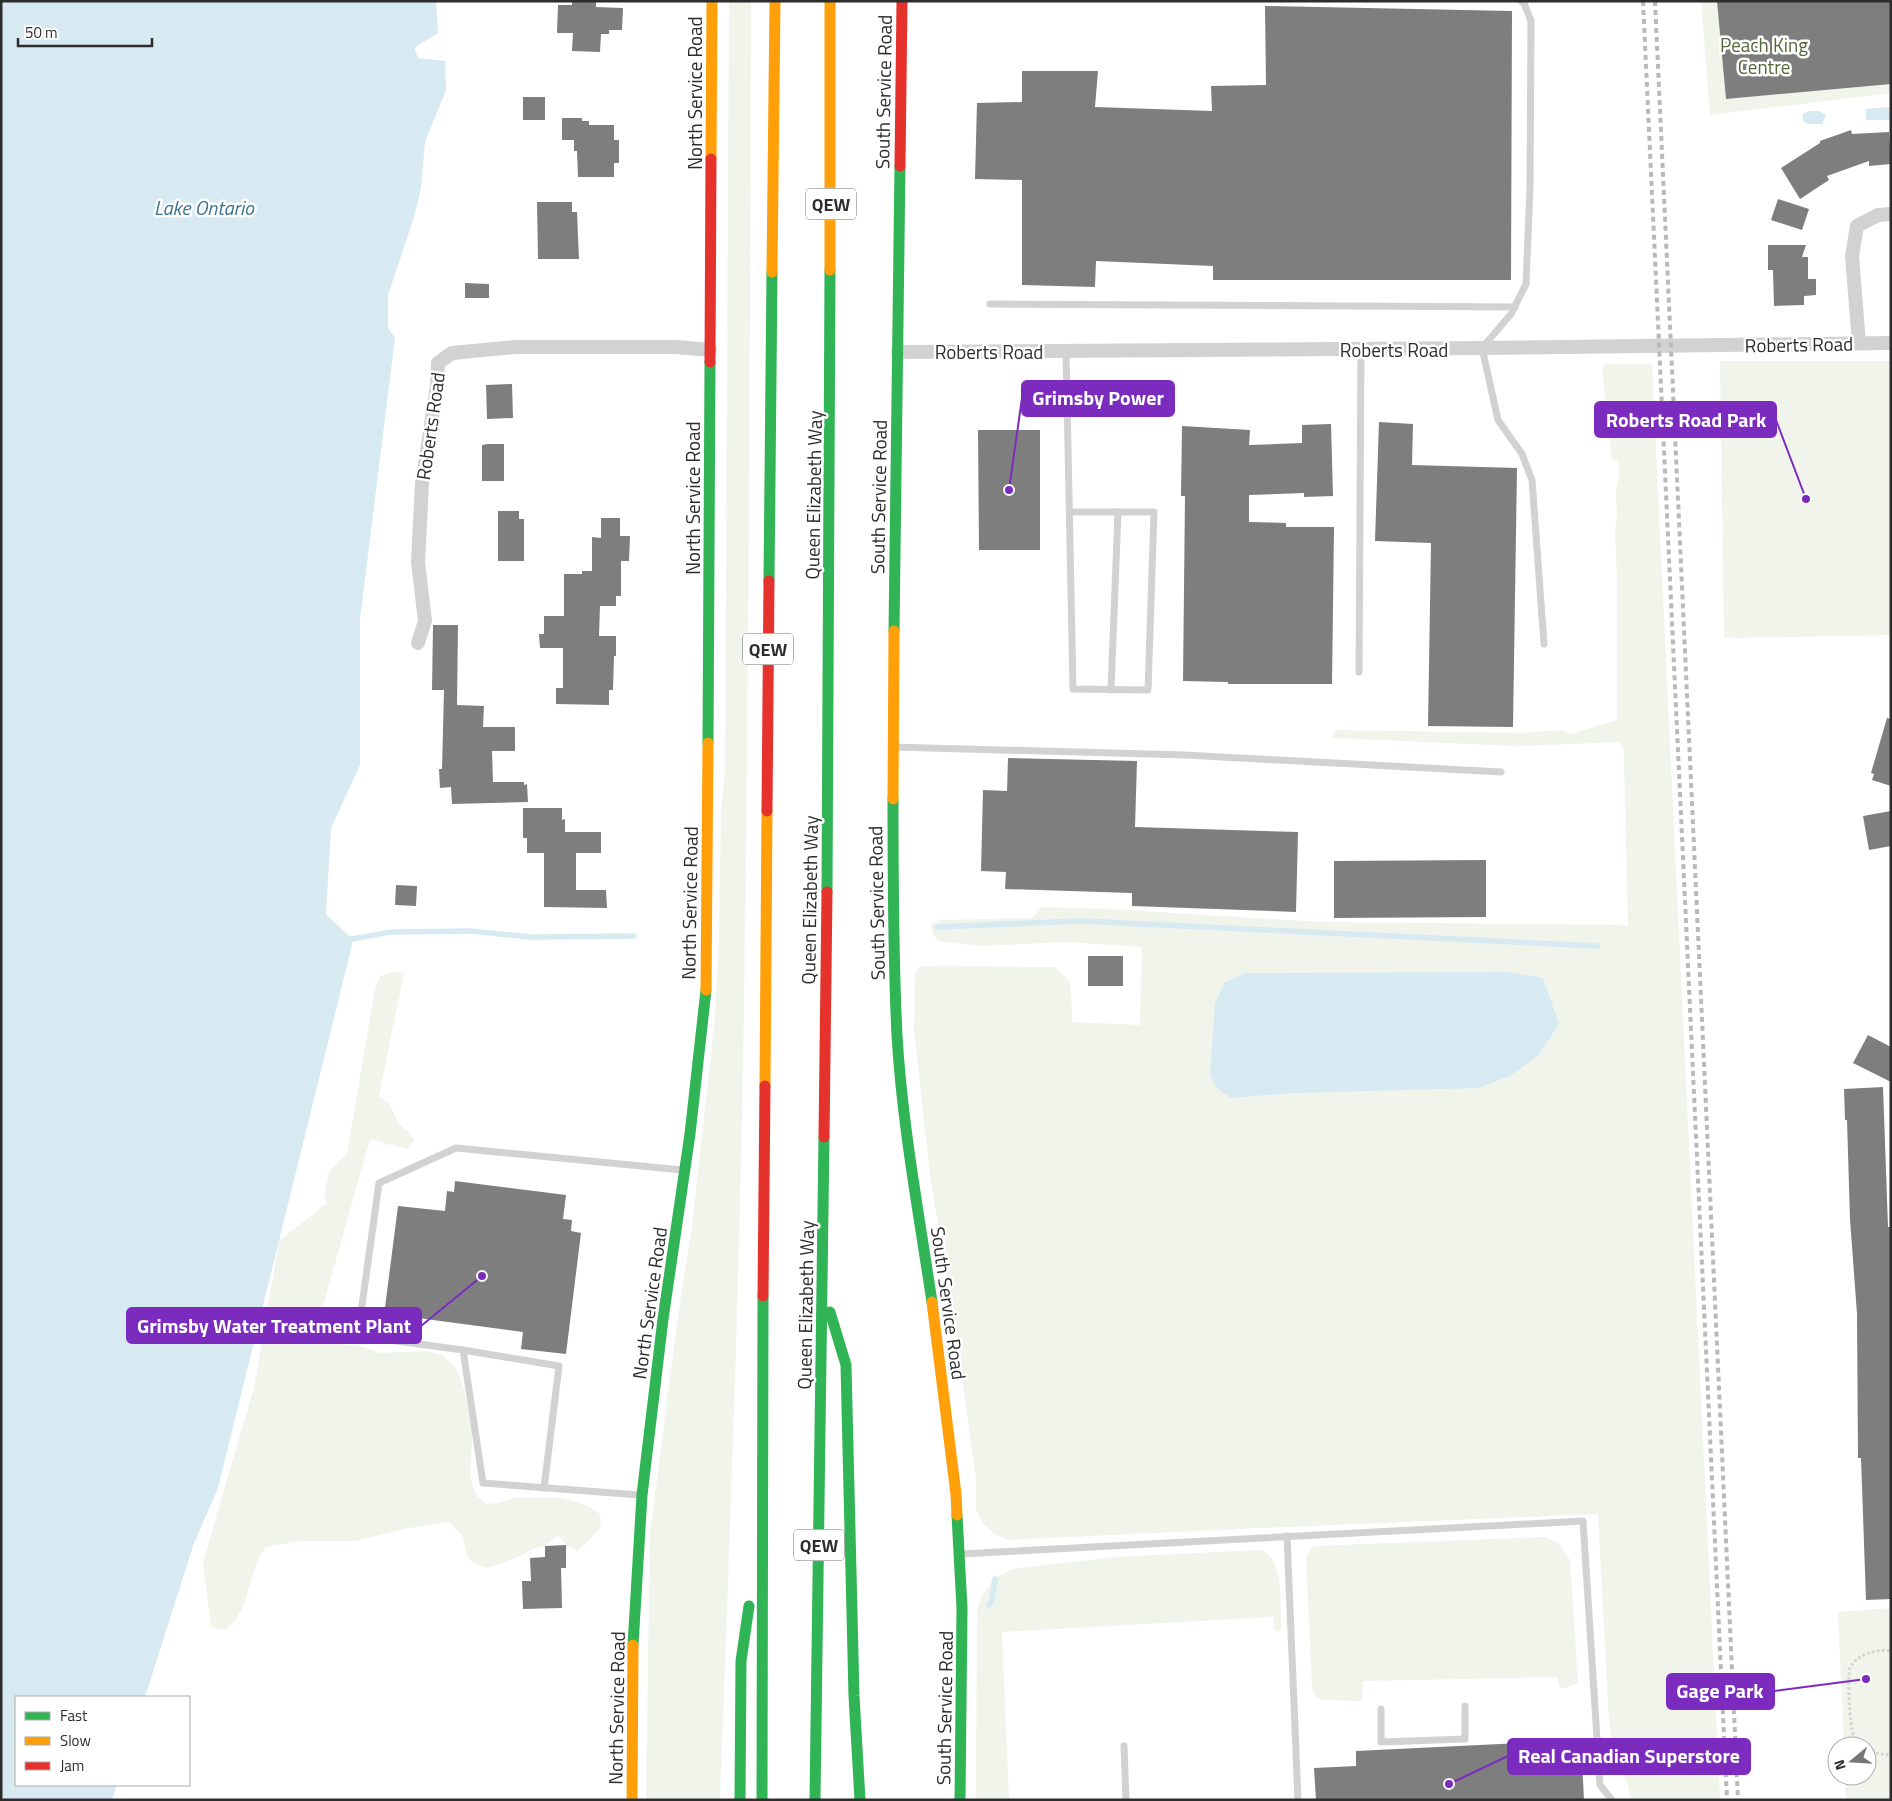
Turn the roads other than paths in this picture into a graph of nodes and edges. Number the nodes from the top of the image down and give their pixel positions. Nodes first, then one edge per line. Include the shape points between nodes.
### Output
1 (712, 1) edge
2 (775, 1) edge
3 (830, 1) edge
4 (902, 1) edge
5 (1521, 1) edge
6 (1891, 214) edge
7 (990, 304) dead end
8 (1515, 307) junction
9 (1860, 342) junction
10 (1891, 343) edge
11 (1482, 348) junction
12 (1361, 349) junction
13 (710, 350) junction
14 (1066, 351) junction
15 (898, 352) junction
16 (1070, 512) junction
17 (1118, 512) junction
18 (418, 643) dead end
19 (1544, 644) dead end
20 (1359, 672) dead end
21 (1111, 690) junction
22 (893, 747) junction
23 (1501, 772) dead end
24 (685, 1170) junction
25 (823, 1289) junction
26 (463, 1350) junction
27 (544, 1488) junction
28 (642, 1495) junction
29 (762, 1522) junction
30 (1287, 1536) junction
31 (960, 1554) junction
32 (1465, 1706) dead end
33 (1381, 1709) dead end
34 (1124, 1746) dead end
35 (632, 1800) edge
36 (740, 1800) edge
37 (762, 1800) edge
38 (815, 1800) edge
39 (860, 1800) edge
40 (960, 1800) edge
41 (1126, 1800) edge
42 (1298, 1800) edge
43 (1612, 1800) edge

1 - 13 main road, North Service Road
2 - 29 main road, QEW
3 - 25 main road, Queen Elizabeth Way / QEW via 831,418
4 - 15 main road, South Service Road
5 - 8 lane via 1531,21 1530,188 1526,284
6 - 9 street via 1878,215 1857,226 1852,256
7 - 8 lane
8 - 11 lane
9 - 10 street, Roberts Road
9 - 11 street, Roberts Road
11 - 12 street, Roberts Road
11 - 19 lane via 1498,420 1522,454 1532,480
12 - 14 street, Roberts Road
12 - 20 lane
13 - 18 street, Roberts Road via 516,347 452,353 438,363 422,482 418,562 425,621
13 - 24 main road, North Service Road via 707,979
14 - 15 street, Roberts Road
14 - 16 lane
15 - 22 main road, South Service Road
16 - 17 lane
16 - 21 lane via 1073,689
17 - 21 lane
17 - 21 lane via 1154,512 1148,690
22 - 23 lane via 1185,755
22 - 31 main road, South Service Road via 897,1036 908,1139 946,1402
24 - 26 lane via 456,1148 379,1183 359,1336
24 - 28 main road, North Service Road
25 - 38 main road, Queen Elizabeth Way / QEW
25 - 39 main road via 846,1366 854,1696
26 - 27 lane via 483,1483
26 - 27 lane via 559,1366
27 - 28 lane
28 - 35 main road, North Service Road via 633,1649
29 - 36 main road via 740,1661
29 - 37 main road, QEW
30 - 31 lane
30 - 42 lane
30 - 43 lane via 1583,1521 1600,1785
31 - 40 main road, South Service Road
32 - 33 lane via 1465,1740 1382,1742
34 - 41 lane

